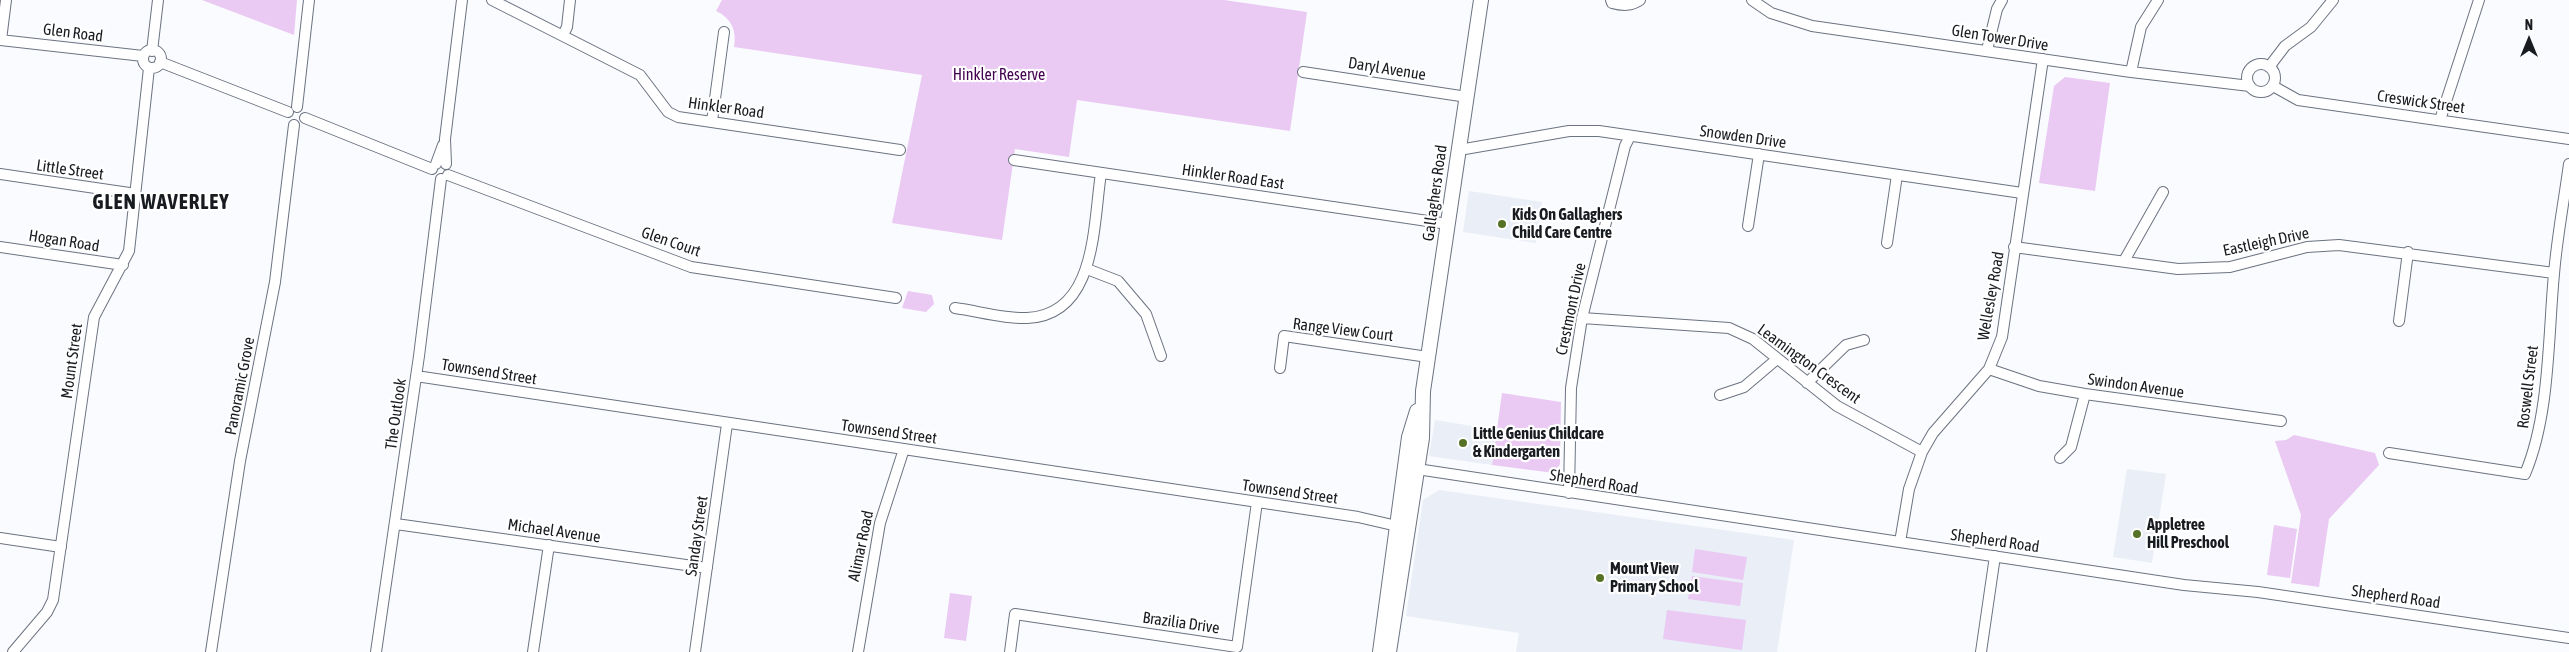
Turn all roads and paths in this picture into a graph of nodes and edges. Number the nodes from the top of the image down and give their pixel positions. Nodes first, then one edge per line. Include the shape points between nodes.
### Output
1 (6, 0) edge
2 (158, 0) edge
3 (309, 0) edge
4 (462, 0) edge
5 (492, 0) edge
6 (569, 0) edge
7 (1481, 0) edge
8 (1611, 0) edge
9 (1640, 0) edge
10 (1752, 0) edge
11 (2002, 0) edge
12 (2158, 0) edge
13 (2333, 0) edge
14 (2479, 0) edge
15 (724, 32) dead end
16 (560, 34) junction
17 (1, 40) edge
18 (1987, 50) junction
19 (148, 54) junction
20 (2043, 60) junction
21 (160, 62) junction
22 (2269, 67) junction
23 (149, 68) junction
24 (1303, 72) dead end
25 (2131, 72) junction
26 (2250, 86) junction
27 (2273, 86) junction
28 (1467, 97) junction
29 (292, 110) junction
30 (305, 118) junction
31 (2440, 120) junction
32 (712, 121) junction
33 (294, 125) junction
34 (1630, 136) junction
35 (2569, 139) edge
36 (900, 150) dead end
37 (1459, 150) junction
38 (1759, 154) junction
39 (1014, 160) dead end
40 (2569, 164) edge
41 (440, 170) junction
42 (1101, 173) junction
43 (0, 174) edge
44 (1897, 174) junction
45 (2163, 192) dead end
46 (136, 194) junction
47 (2022, 194) junction
48 (1448, 224) junction
49 (1748, 226) dead end
50 (1888, 243) dead end
51 (0, 247) edge
52 (2014, 247) junction
53 (2408, 252) junction
54 (2124, 261) junction
55 (123, 265) junction
56 (1087, 269) junction
57 (2554, 273) junction
58 (896, 298) dead end
59 (955, 308) dead end
60 (1582, 318) junction
61 (2399, 321) dead end
62 (1864, 340) dead end
63 (1160, 356) dead end
64 (1428, 357) junction
65 (1777, 360) junction
66 (1280, 368) dead end
67 (1989, 369) junction
68 (416, 376) junction
69 (1806, 383) junction
70 (2085, 394) junction
71 (1720, 395) dead end
72 (2281, 421) dead end
73 (727, 424) junction
74 (904, 449) junction
75 (1922, 452) junction
76 (2389, 453) dead end
77 (2060, 458) dead end
78 (1411, 468) junction
79 (1569, 493) junction
80 (1258, 502) junction
81 (1397, 522) junction
82 (396, 524) junction
83 (0, 538) edge
84 (1900, 542) junction
85 (549, 545) junction
86 (60, 547) junction
87 (1995, 556) junction
88 (708, 568) junction
89 (2569, 638) edge
90 (13, 652) edge
91 (211, 652) edge
92 (376, 652) edge
93 (533, 652) edge
94 (696, 652) edge
95 (858, 652) edge
96 (1010, 652) edge
97 (1380, 652) edge
98 (1389, 652) edge
99 (1981, 652) edge

1 - 17 street
2 - 19 street
3 - 29 street
4 - 41 street, The Outlook
5 - 16 street, Hinkler Road
6 - 16 street
7 - 28 street, Gallaghers Road
8 - 9 street via 1622,6
10 - 18 street, Glen Tower Drive via 1771,13 1812,26
11 - 18 street
12 - 25 street via 2141,27
13 - 22 street via 2311,27 2285,46
14 - 31 street
15 - 32 street
16 - 32 street, Hinkler Road via 640,75 668,112 678,117
17 - 19 street, Glen Road
18 - 20 street, Glen Tower Drive
19 - 21 street via 160,56
19 - 23 street via 144,64
20 - 25 street, Glen Tower Drive
20 - 47 street, Wellesley Road
21 - 23 street
21 - 29 street
22 - 26 street via 2262,64 2252,68 2248,76
22 - 27 street via 2274,74
23 - 46 street, Mount Street
24 - 28 street, Daryl Avenue
25 - 26 street, Glen Tower Drive
26 - 27 street via 2262,92
27 - 31 street, Creswick Street via 2298,100
28 - 37 street, Gallaghers Road
29 - 30 street via 302,109
29 - 33 street via 289,121
30 - 33 street
30 - 41 street
31 - 35 street, Creswick Street
32 - 36 street, Hinkler Road
33 - 91 street, Panoramic Grove via 275,282 240,461
34 - 37 street, Snowden Drive via 1569,131
34 - 38 street, Snowden Drive
34 - 60 street, Crestmont Drive
37 - 48 street, Gallaghers Road
38 - 44 street, Snowden Drive
38 - 49 street
39 - 42 street, Hinkler Road East
40 - 57 street, Roswell Street
41 - 58 street, Glen Court via 691,267
41 - 68 street, The Outlook
42 - 48 street, Hinkler Road East
42 - 56 street
43 - 46 street, Little Street
44 - 47 street, Snowden Drive
44 - 50 street
45 - 54 street
46 - 55 street, Mount Street via 129,251
47 - 52 street, Wellesley Road
48 - 64 street, Gallaghers Road
51 - 55 street, Hogan Road
52 - 54 street, Eastleigh Drive
52 - 67 street, Wellesley Road via 2002,337
53 - 54 street, Eastleigh Drive via 2338,245 2307,247 2230,266 2178,269
53 - 57 street, Eastleigh Drive
53 - 61 street
55 - 86 street, Mount Street via 94,318
56 - 59 street via 1073,298 1052,315 1026,318
56 - 63 street via 1118,280 1146,314
57 - 76 street, Roswell Street via 2548,360 2535,451 2525,474
60 - 65 street, Leamington Crescent via 1729,328 1753,339
60 - 79 street, Crestmont Drive via 1572,388
62 - 69 street via 1846,346
64 - 66 street, Range View Court via 1284,336
64 - 78 street, Gallaghers Road
65 - 69 street, Leamington Crescent
65 - 71 street via 1744,387
67 - 70 street, Swindon Avenue via 2039,386
67 - 75 street, Wellesley Road via 1933,433
68 - 73 street, Townsend Street
68 - 82 street, The Outlook
69 - 75 street, Leamington Crescent via 1837,406
70 - 72 street, Swindon Avenue
70 - 77 street via 2071,447
73 - 74 street, Townsend Street
73 - 88 street, Sanday Street
74 - 80 street, Townsend Street
74 - 95 street, Alimar Road via 878,531
75 - 84 street, Wellesley Road via 1909,489
78 - 79 street, Shepherd Road
78 - 81 street, Gallaghers Road
78 - 98 street, Gallaghers Road
79 - 84 street, Shepherd Road
80 - 81 street, Townsend Street
80 - 96 street, Brazilia Drive via 1237,647 1015,614
81 - 97 street, Gallaghers Road
82 - 85 street, Michael Avenue
82 - 92 street, The Outlook
83 - 86 street
84 - 87 street, Shepherd Road
85 - 88 street, Michael Avenue
85 - 93 street
86 - 90 street, Mount Street via 51,606
87 - 89 street, Shepherd Road
87 - 99 street
88 - 94 street, Sanday Street

